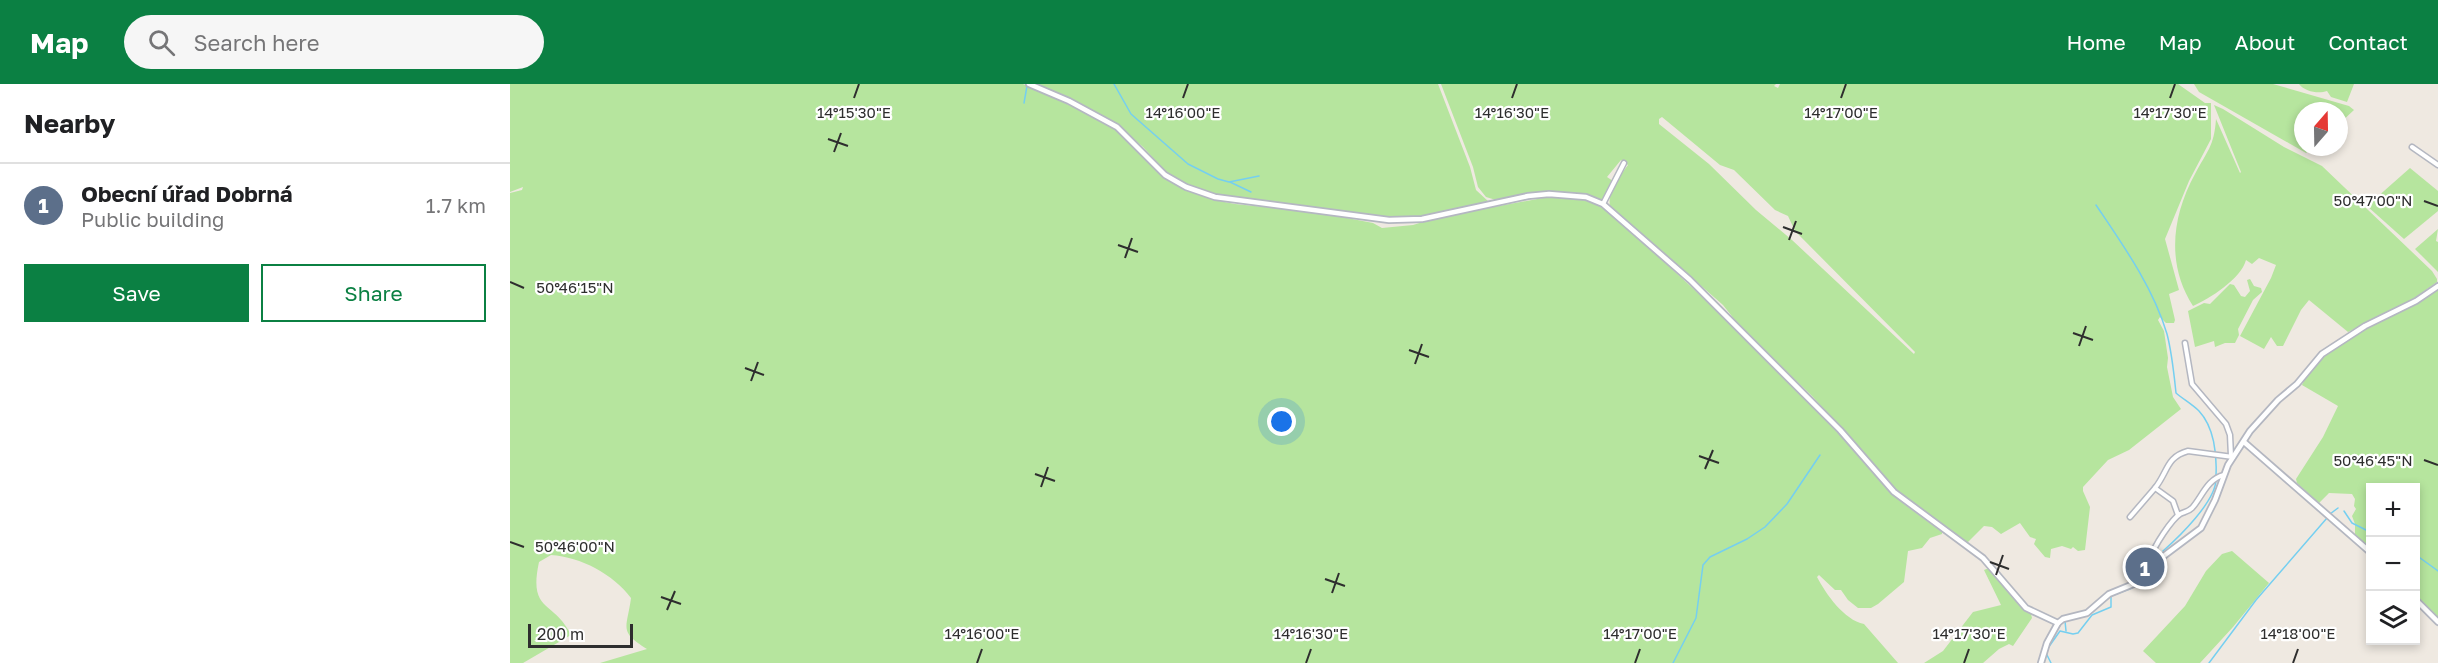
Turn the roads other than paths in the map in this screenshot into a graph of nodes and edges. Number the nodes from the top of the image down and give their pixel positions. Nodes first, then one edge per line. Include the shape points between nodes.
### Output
1 (1029, 84) edge
2 (2412, 147) dead end
3 (1624, 163) dead end
4 (2438, 165) edge
5 (1603, 204) junction
6 (2438, 286) edge
7 (2185, 343) dead end
8 (2244, 442) junction
9 (2232, 457) junction
10 (2224, 475) junction
11 (2155, 488) junction
12 (2178, 515) junction
13 (2130, 517) dead end
14 (2366, 549) edge
15 (2156, 563) junction
16 (2420, 605) edge
17 (2438, 622) edge
18 (2058, 623) junction
19 (2041, 663) edge

1 - 5 street via 1117,127 1165,175 1215,198 1389,220 1422,219 1549,194 1586,197
2 - 4 street
3 - 5 street
5 - 18 street via 1690,280 1840,430 1894,492 1983,558 2026,608
6 - 8 street via 2322,354 2259,420
7 - 9 street via 2192,384 2226,424
8 - 9 street
8 - 14 street
9 - 10 street
9 - 11 street via 2188,451 2173,458
10 - 12 street via 2206,487 2192,507
10 - 15 street via 2201,528
11 - 12 street via 2172,501
11 - 13 street
12 - 15 street via 2153,549
15 - 18 street via 2136,583 2109,594 2090,611
16 - 17 street
18 - 19 street

